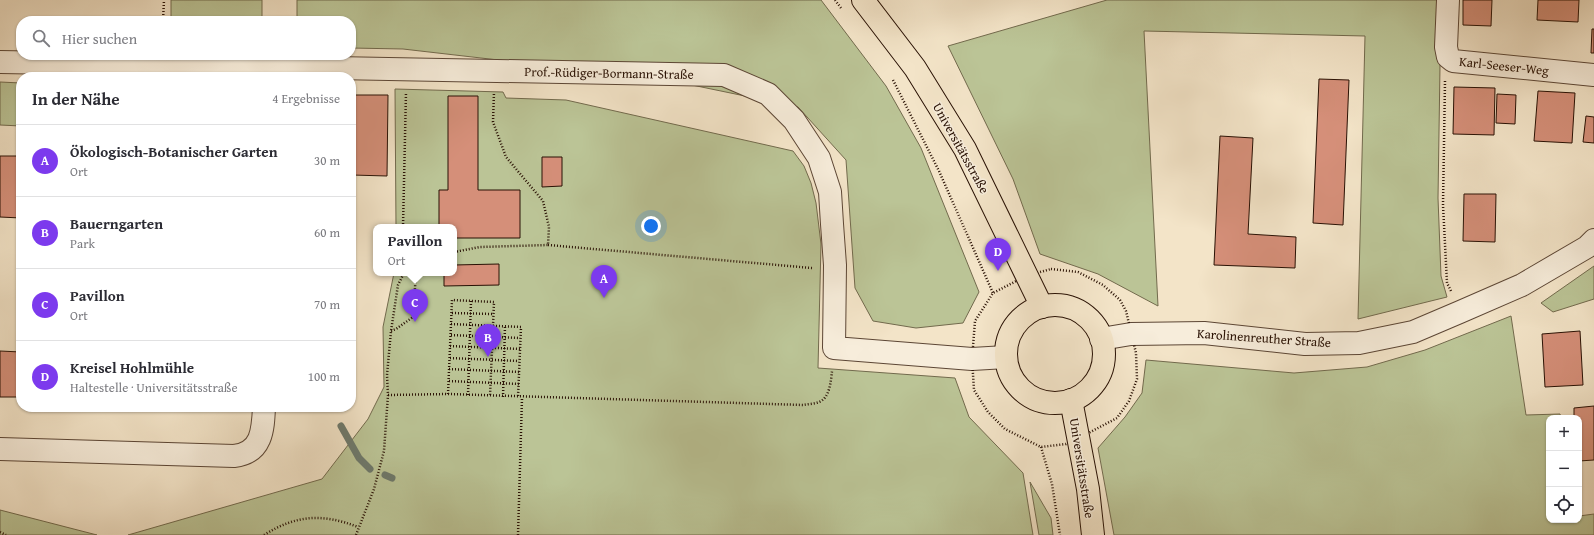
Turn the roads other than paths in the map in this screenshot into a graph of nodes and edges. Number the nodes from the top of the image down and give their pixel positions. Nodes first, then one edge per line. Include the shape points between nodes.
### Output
1 (863, 0) edge
2 (1448, 0) edge
3 (0, 62) edge
4 (269, 72) edge
5 (1594, 75) edge
6 (1594, 240) edge
7 (1042, 307) junction
8 (1101, 339) junction
9 (1006, 357) junction
10 (1071, 400) junction
11 (264, 412) edge
12 (0, 449) edge
13 (1093, 535) edge

1 - 7 main road, Universitätsstraße via 915,68 965,149
2 - 5 street, Karl-Seeser-Weg via 1446,47 1448,57 1453,61
3 - 4 street, Prof.-Rüdiger-Bormann-Straße
4 - 9 street, Prof.-Rüdiger-Bormann-Straße via 407,69 724,75 768,94 794,120 819,158 830,192 835,265 834,348 972,359
6 - 8 street, Karolinenreuther Straße via 1587,247 1522,285 1413,332 1359,343 1305,344 1204,333 1131,334
7 - 8 main road via 1057,305 1071,308 1084,315 1095,326
7 - 9 main road via 1019,320 1007,344
8 - 10 main road via 1104,354 1095,382 1084,393
9 - 10 main road via 1009,372 1017,385 1028,395 1056,403
10 - 13 main road, Universitätsstraße via 1088,490
11 - 12 street via 260,440 245,455

